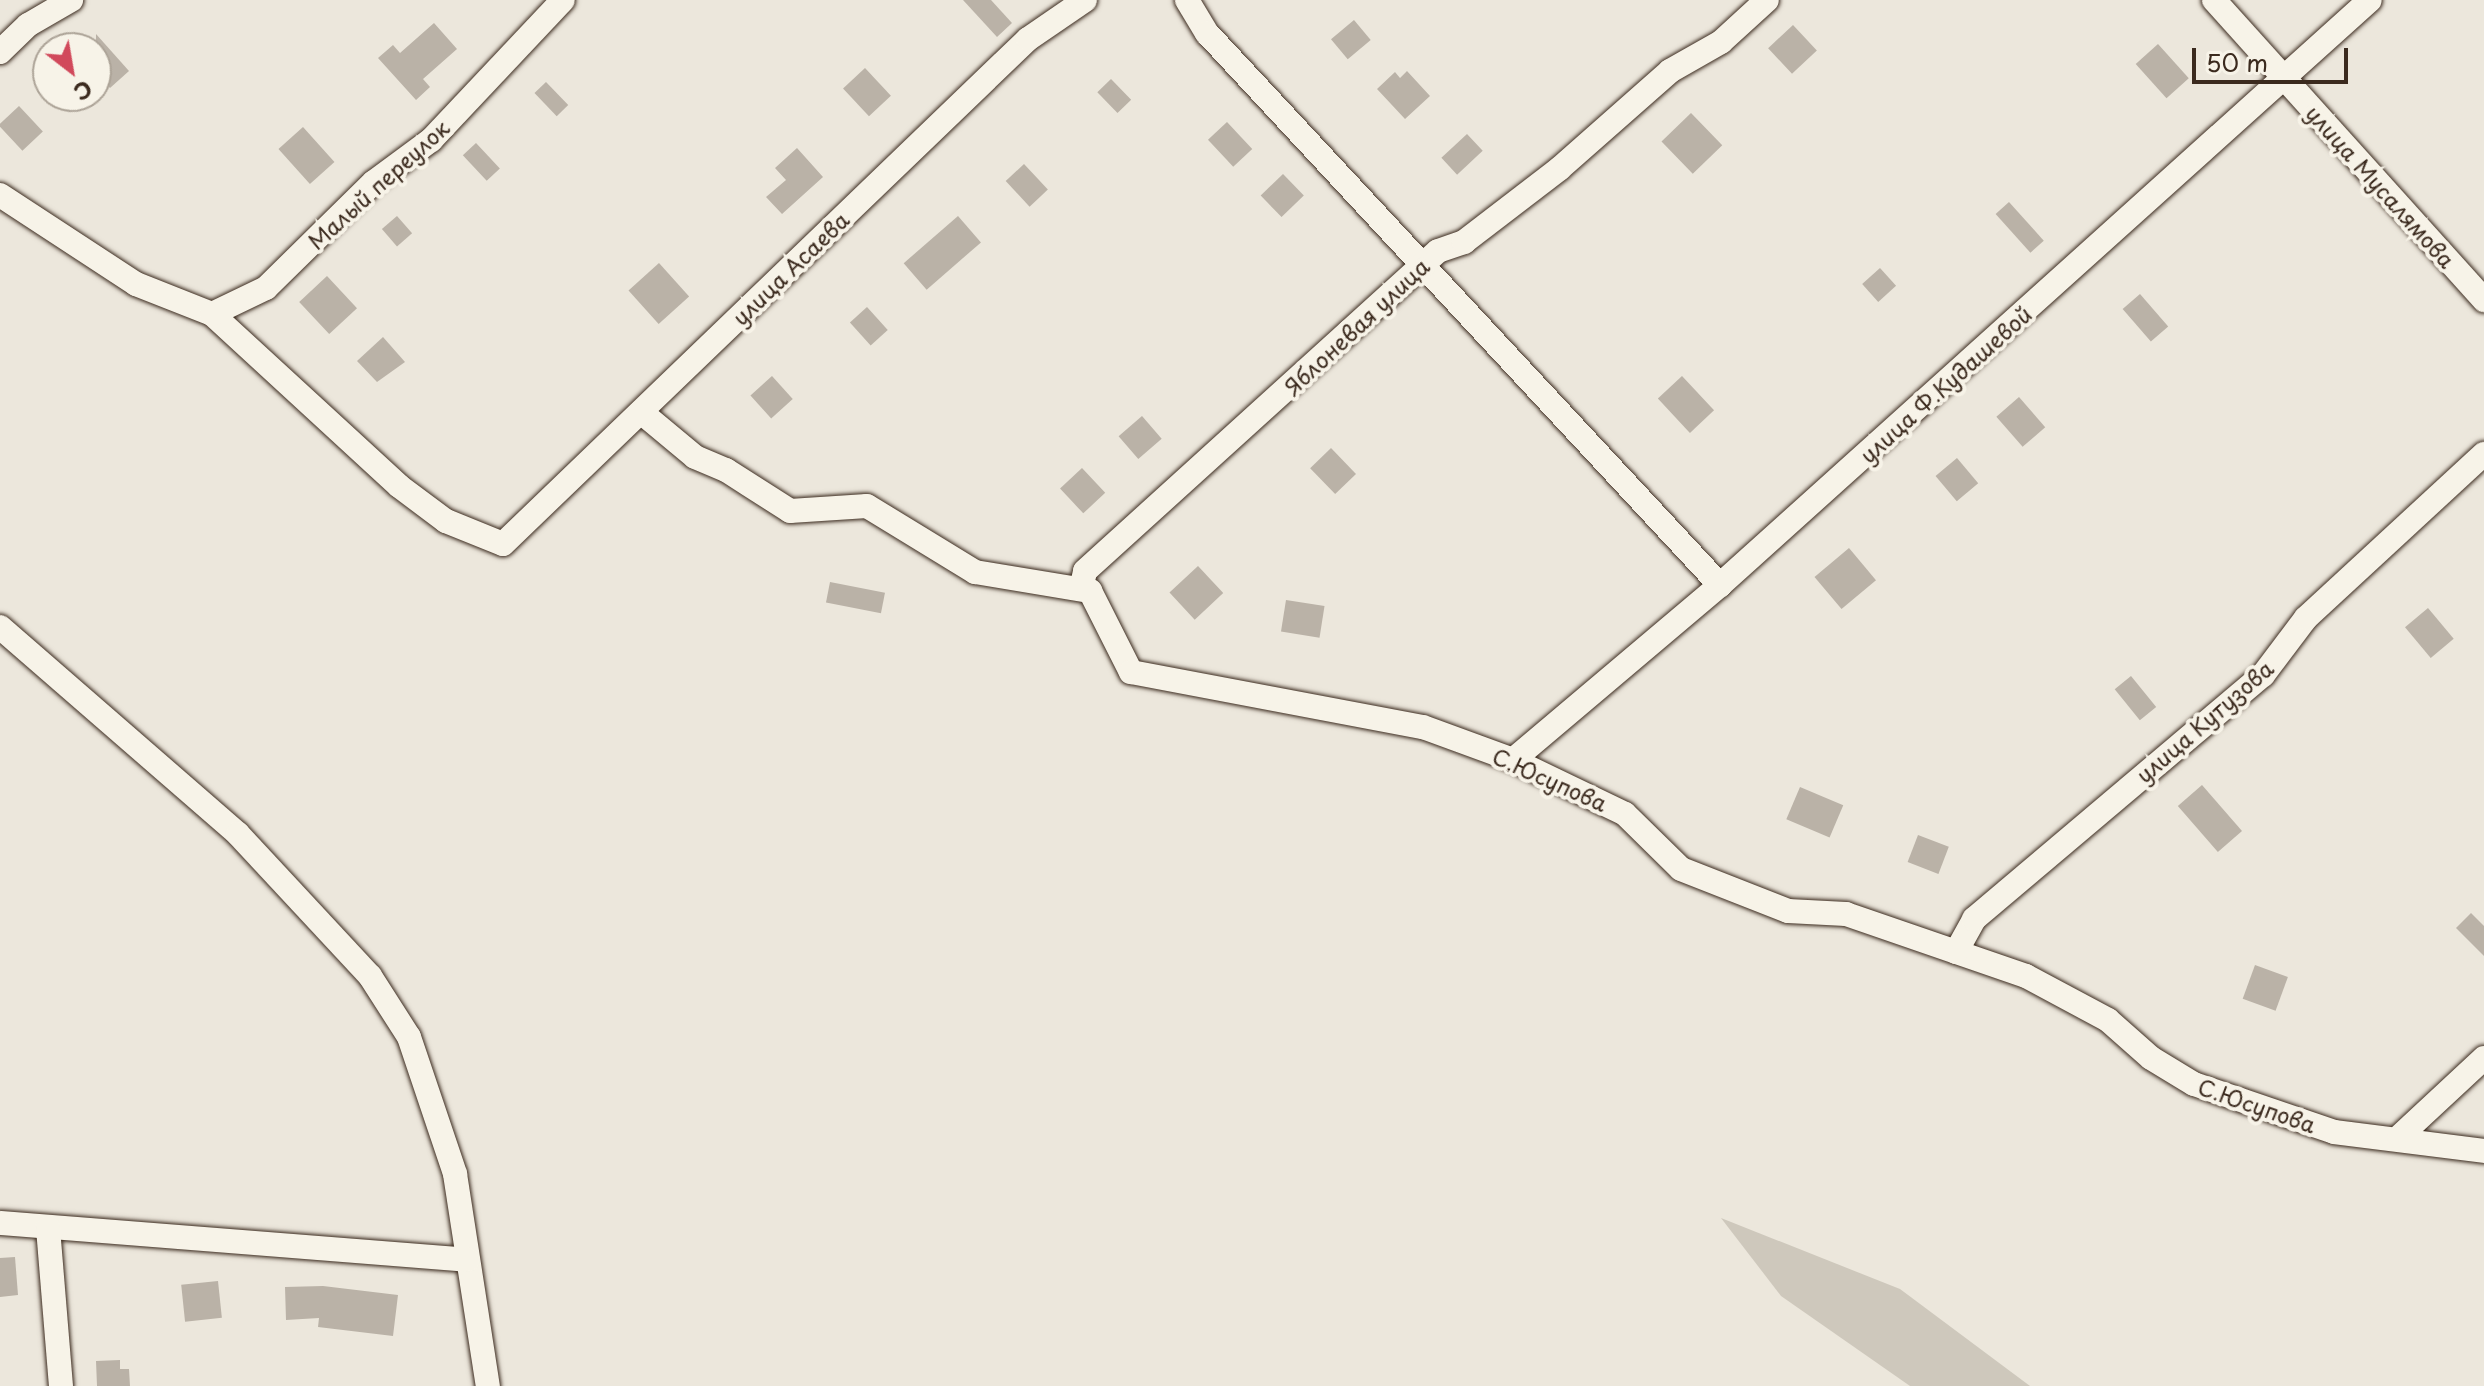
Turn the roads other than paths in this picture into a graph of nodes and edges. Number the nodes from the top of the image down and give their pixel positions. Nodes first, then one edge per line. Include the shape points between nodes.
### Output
1 (71, 0) edge
2 (563, 0) edge
3 (1085, 0) edge
4 (1187, 0) edge
5 (1767, 0) edge
6 (2214, 0) edge
7 (2370, 0) edge
8 (0, 52) edge
9 (2286, 80) junction
10 (0, 195) edge
11 (1422, 264) junction
12 (2484, 300) edge
13 (212, 314) junction
14 (641, 412) junction
15 (2484, 454) edge
16 (1720, 585) junction
17 (1081, 589) junction
18 (0, 627) edge
19 (1513, 760) junction
20 (1956, 952) junction
21 (2484, 1058) edge
22 (2399, 1137) junction
23 (2484, 1151) edge
24 (0, 1223) edge
25 (48, 1228) junction
26 (468, 1260) junction
27 (61, 1386) edge
28 (488, 1386) edge

1 - 8 street via 28,25
2 - 13 street, Малый переулок via 431,140 374,182 266,288
3 - 14 street, улица Асаева via 1028,39
4 - 11 street via 1207,33
5 - 11 street, Яблоневая улица via 1721,42 1670,71 1464,242 1438,251
6 - 9 street, улица Мусалямова
7 - 9 street, улица Ф.Кудашевой
9 - 12 street, улица Мусалямова
9 - 16 street, улица Ф.Кудашевой
10 - 13 street via 136,284
11 - 16 street
11 - 17 street, Яблоневая улица via 1085,571
13 - 14 street, улица Асаева via 399,486 446,521 503,544
14 - 17 street via 695,457 726,470 790,511 867,506 975,572
15 - 20 street, улица Кутузова via 2306,618 2263,675 1974,919
16 - 19 street, улица Ф.Кудашевой
17 - 19 street, С.Юсупова via 1090,591 1131,672 1423,727
18 - 26 street via 238,834 370,976 409,1037 431,1092 455,1174
19 - 20 street, С.Юсупова via 1625,814 1681,869 1788,911 1846,914
20 - 22 street, С.Юсупова via 2026,976 2108,1020 2151,1058 2194,1084 2334,1132
21 - 22 street
22 - 23 street, С.Юсупова
24 - 25 street
25 - 26 street
25 - 27 street
26 - 28 street

